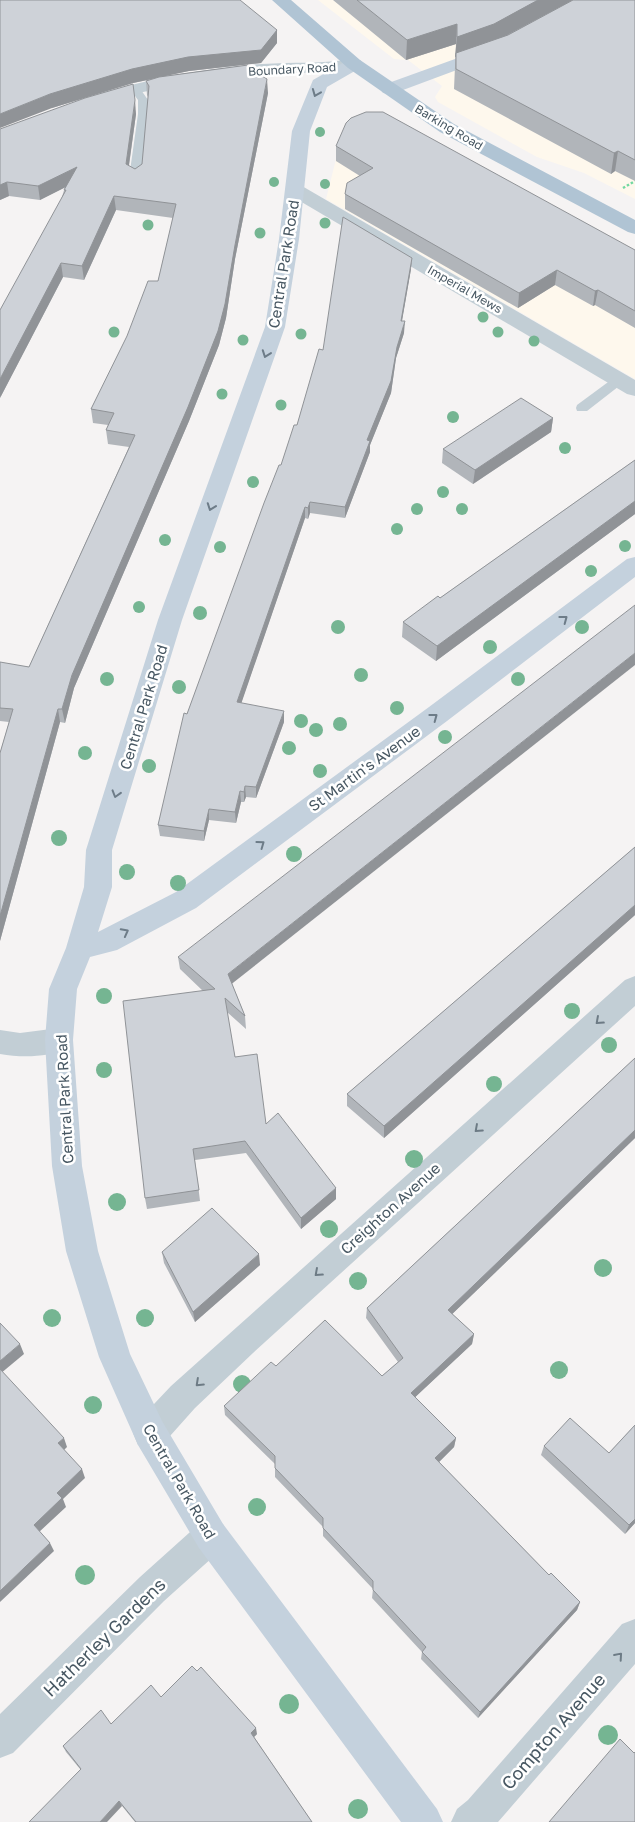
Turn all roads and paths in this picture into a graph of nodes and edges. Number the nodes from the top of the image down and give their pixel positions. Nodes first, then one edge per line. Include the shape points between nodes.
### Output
1 (281, 0) edge
2 (508, 44) edge
3 (354, 64) junction
4 (135, 88) junction
5 (389, 89) junction
6 (82, 105) edge
7 (135, 178) edge
8 (295, 190) junction
9 (635, 228) edge
10 (627, 384) edge
11 (582, 408) dead end
12 (635, 565) edge
13 (80, 948) junction
14 (635, 988) edge
15 (59, 1040) junction
16 (0, 1042) edge
17 (150, 1433) junction
18 (211, 1536) junction
19 (635, 1637) edge
20 (0, 1740) edge
21 (424, 1822) edge
22 (470, 1822) edge

1 - 3 main road, Barking Road
2 - 5 main road
3 - 4 street, Boundary Road via 320,69 218,73
3 - 5 main road, Barking Road
3 -> 8 main road, Central Park Road via 319,84 301,131
4 - 6 street, Boundary Road
4 - 7 lane via 143,100 144,114
5 - 9 main road, Barking Road via 447,128
8 - 10 street, Imperial Mews
8 -> 13 main road, Central Park Road via 275,327 170,620 99,850 98,887
10 - 11 lane
13 -> 12 main road, St Martin's Avenue via 107,942 186,900
13 - 15 main road, Central Park Road via 63,989
14 -> 17 street, Creighton Avenue via 242,1342
15 - 16 street via 20,1044
15 - 17 main road, Central Park Road via 67,1166 82,1251 115,1357
17 - 18 main road, Central Park Road
18 - 20 street, Hatherley Gardens via 152,1589
18 - 21 main road, Central Park Road
22 -> 19 street, Compton Avenue

